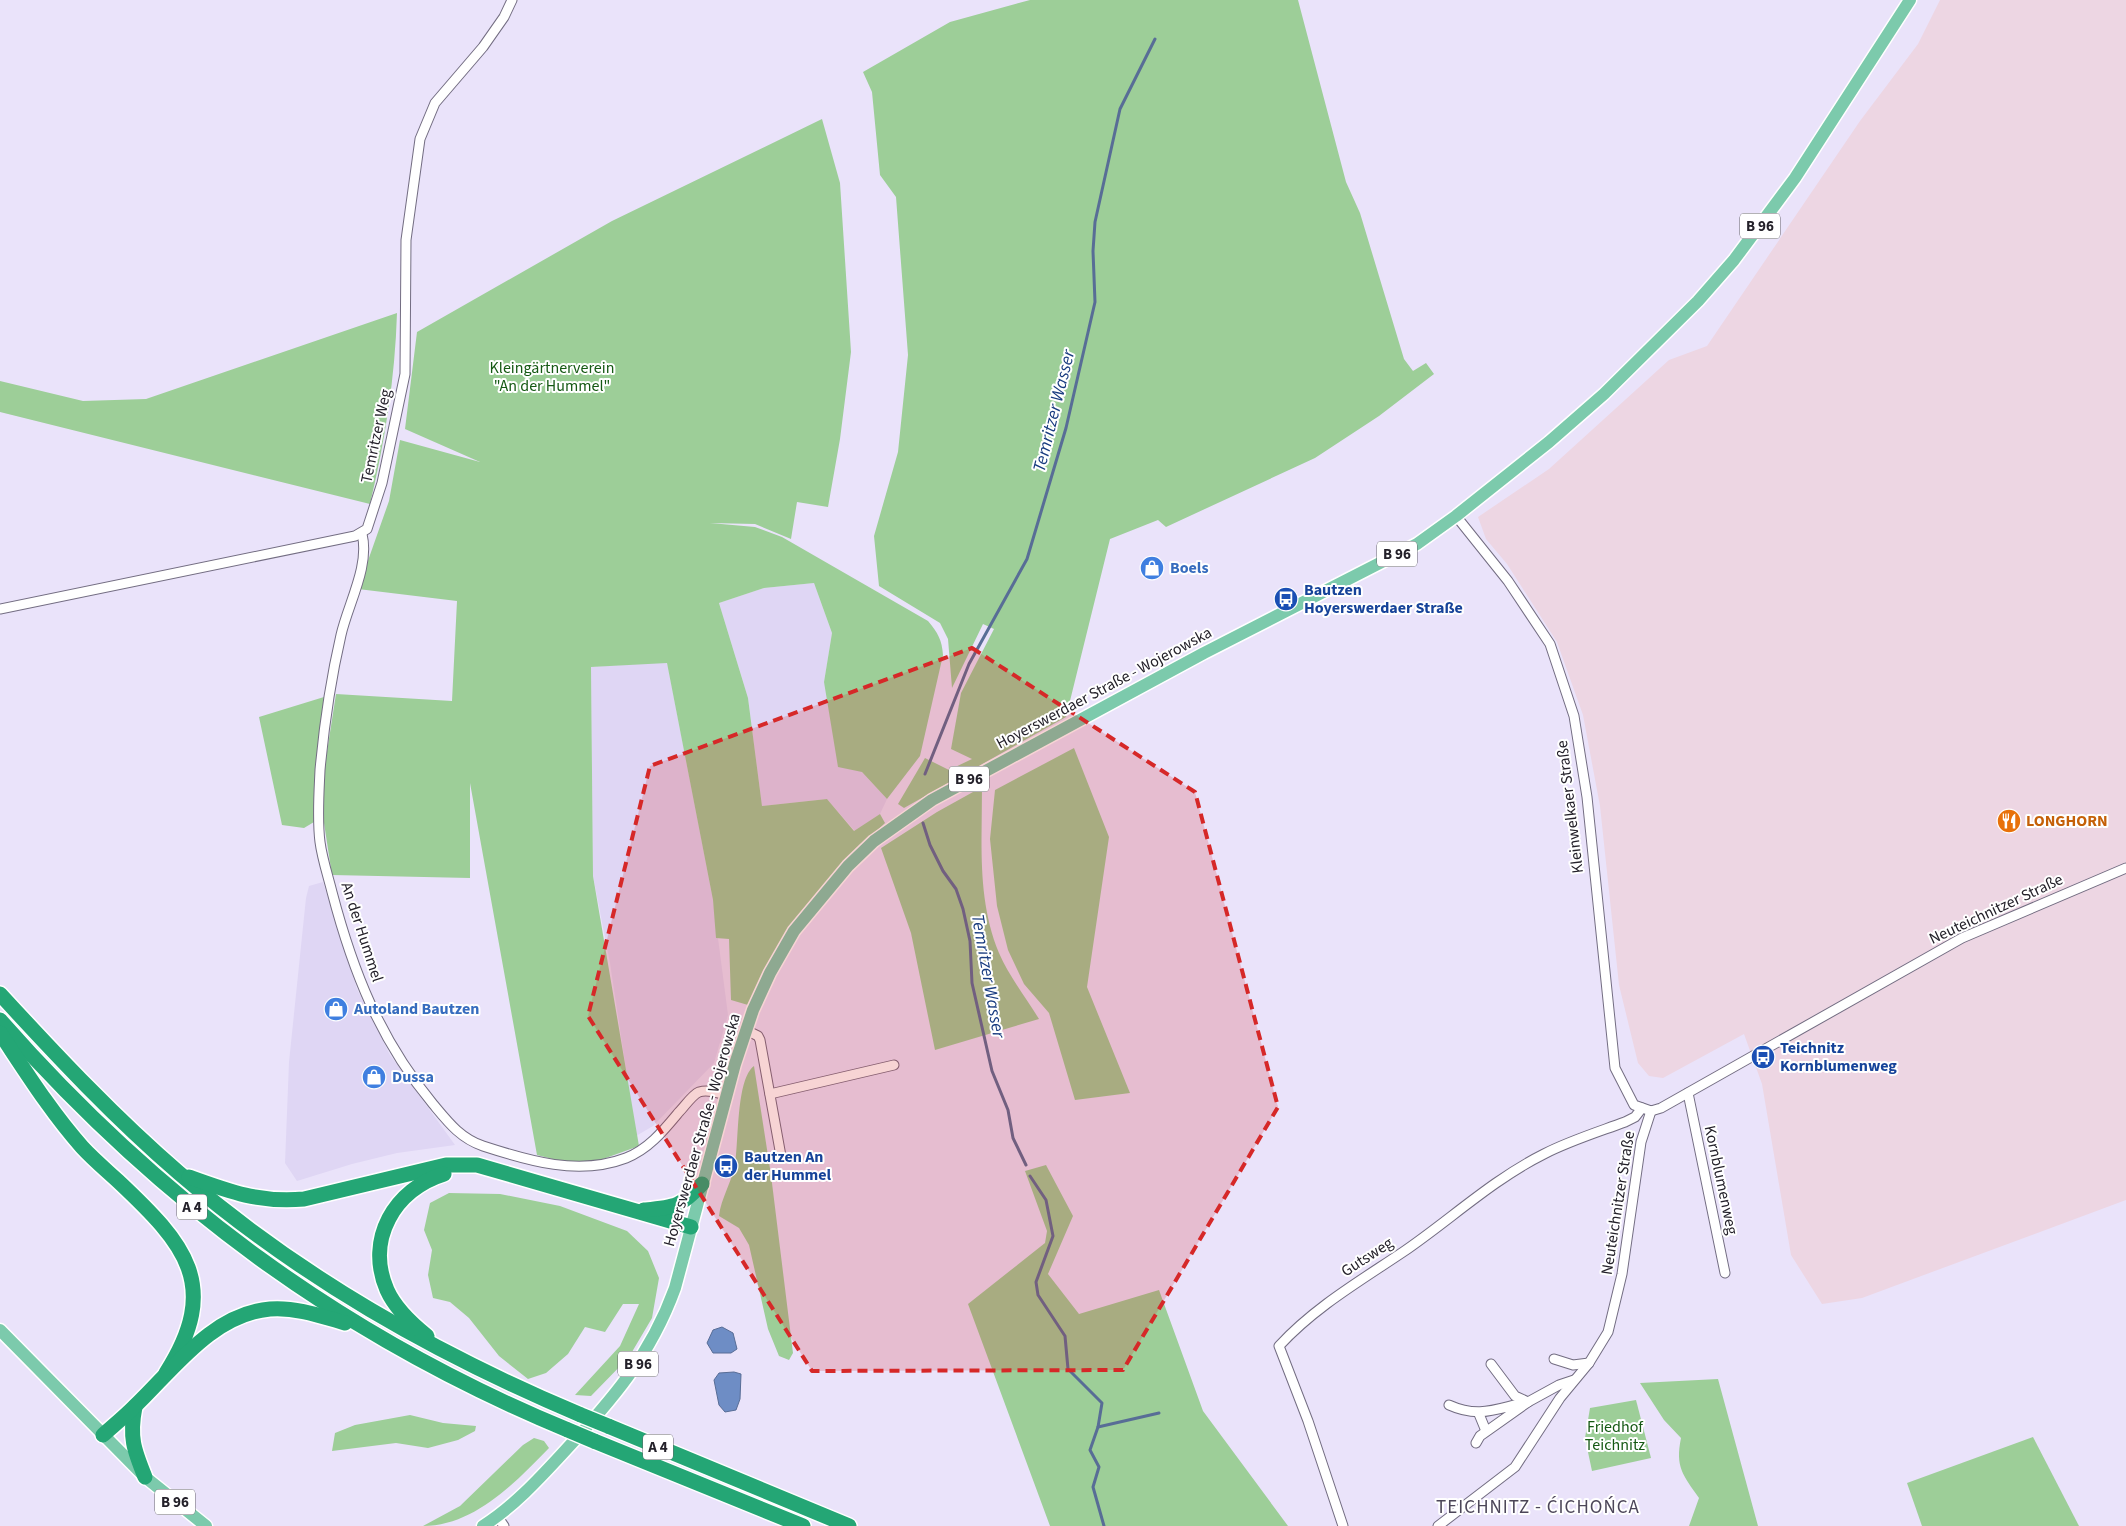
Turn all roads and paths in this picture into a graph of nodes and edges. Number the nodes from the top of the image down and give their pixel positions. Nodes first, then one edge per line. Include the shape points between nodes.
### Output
1 (512, 0) edge
2 (1910, 0) edge
3 (1456, 516) junction
4 (362, 534) junction
5 (0, 610) edge
6 (2126, 868) edge
7 (0, 994) edge
8 (0, 1020) edge
9 (746, 1030) junction
10 (0, 1033) edge
11 (894, 1065) dead end
12 (1688, 1093) junction
13 (770, 1094) junction
14 (726, 1095) junction
15 (1646, 1110) junction
16 (781, 1156) dead end
17 (179, 1173) junction
18 (510, 1175) junction
19 (702, 1184) junction
20 (636, 1210) junction
21 (691, 1226) junction
22 (1725, 1273) dead end
23 (361, 1328) junction
24 (0, 1330) edge
25 (454, 1358) junction
26 (1554, 1359) dead end
27 (1491, 1364) dead end
28 (1589, 1364) junction
29 (166, 1373) junction
30 (1575, 1380) junction
31 (1528, 1402) junction
32 (1449, 1405) dead end
33 (135, 1407) junction
34 (1478, 1414) junction
35 (1486, 1431) junction
36 (103, 1435) junction
37 (1476, 1443) dead end
38 (146, 1477) junction
39 (501, 1521) edge
40 (206, 1526) edge
41 (483, 1526) edge
42 (803, 1526) edge
43 (849, 1526) edge
44 (1343, 1526) edge
45 (1438, 1526) edge

1 - 4 street, Temritzer Weg via 483,47 435,103 420,139 406,240 404,374 382,483 370,524
2 - 3 main road, Hoyerswerdaer Straße - Wojerowska / B 96 via 1795,178 1710,287 1598,400
3 - 9 main road, Hoyerswerdaer Straße - Wojerowska / B 96 via 1417,544 1091,713 932,800 874,841 848,866 794,931 770,973
3 - 15 street, Kleinwelkaer Straße via 1508,581 1550,644 1574,716 1586,788 1615,1068 1634,1105
4 - 5 street
4 - 14 street, An der Hummel via 362,564 341,634 330,696 320,771 320,842 341,926 356,970 373,1012 409,1075 455,1131 468,1139 482,1146 568,1167 591,1167 627,1158 655,1140 696,1092 710,1090
6 - 12 street, Neuteichnitzer Straße via 1962,938
7 - 17 highway, A 4 via 75,1074
8 - 23 highway, A 4 via 83,1110 161,1181 266,1265
9 - 13 street via 760,1040
9 - 14 main road, Hoyerswerdaer Straße - Wojerowska / B 96
10 - 29 highway via 53,1112 83,1148 164,1226 179,1247 194,1295 192,1318 184,1341
11 - 13 street
12 - 15 street, Neuteichnitzer Straße via 1661,1108
12 - 22 street, Kornblumenweg
13 - 16 street
14 - 19 main road, Hoyerswerdaer Straße - Wojerowska / B 96
15 - 28 street, Neuteichnitzer Straße via 1614,1310 1608,1332
15 - 44 street, Gutsweg via 1625,1122 1544,1154 1506,1176 1419,1241 1349,1286 1290,1333 1279,1346
17 - 18 highway via 239,1195 282,1201 312,1197 446,1165 478,1165
17 - 25 highway, A 4 via 245,1227 305,1269 398,1328
18 - 20 highway
18 - 25 highway via 462,1172 426,1179 398,1204 384,1231 380,1254 387,1290 409,1320
19 - 20 highway via 681,1204
19 - 21 main road, Hoyerswerdaer Straße - Wojerowska / B 96
20 - 21 highway
21 - 39 main road, Hoyerswerdaer Straße - Wojerowska / B 96 via 663,1322 645,1354 584,1430
23 - 29 highway via 287,1309 253,1312 216,1329
23 - 42 highway, A 4, bridge via 458,1380 568,1430
24 - 36 main road, B 96
25 - 43 highway, A 4, bridge via 581,1415
26 - 28 street via 1573,1366
27 - 31 street via 1515,1396
28 - 30 street, Neuteichnitzer Straße
29 - 33 highway
30 - 31 street
30 - 45 street, Neuteichnitzer Straße via 1515,1468
31 - 34 street
31 - 35 street
32 - 34 street
33 - 36 highway
33 - 38 highway via 131,1436
34 - 35 street
35 - 37 street
36 - 38 main road, B 96
38 - 40 main road, B 96
39 - 41 main road, Hoyerswerdaer Straße - Wojerowska / B 96

